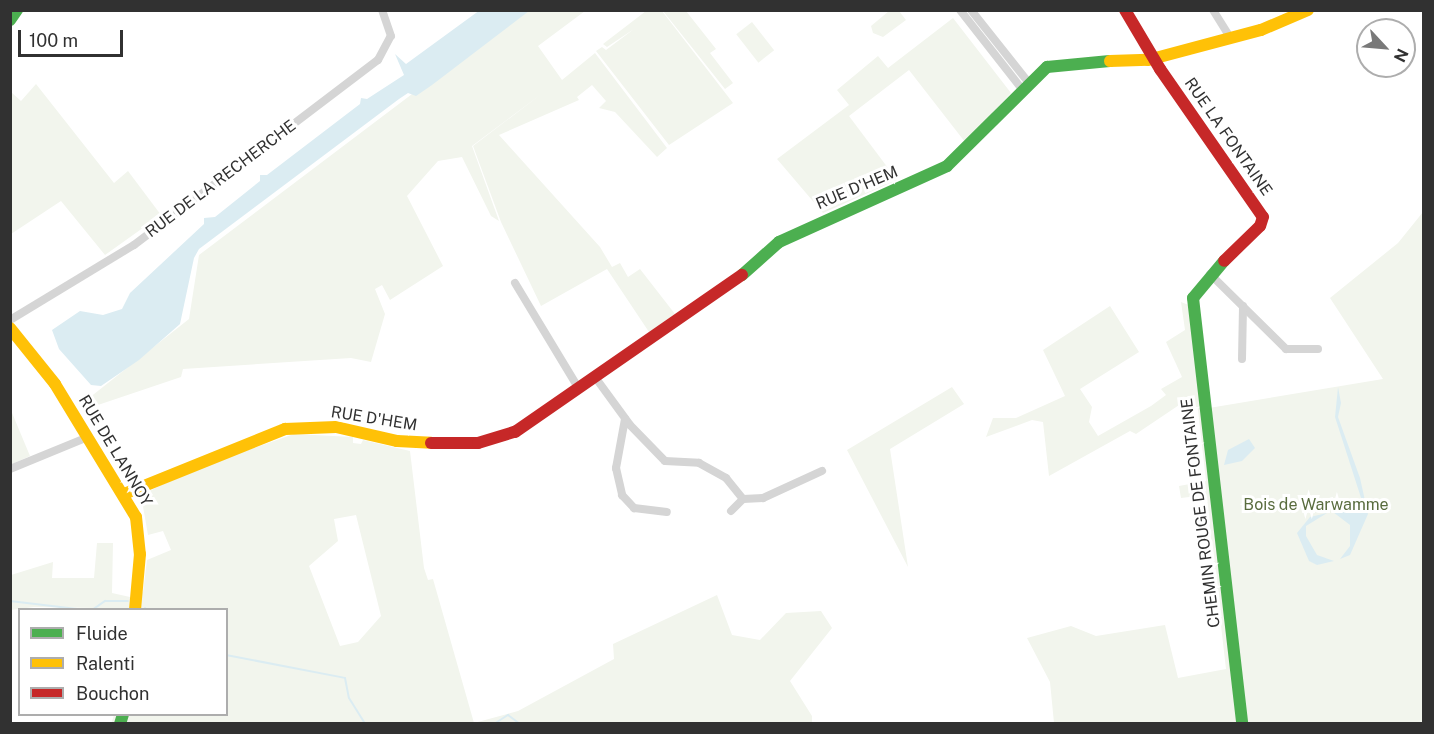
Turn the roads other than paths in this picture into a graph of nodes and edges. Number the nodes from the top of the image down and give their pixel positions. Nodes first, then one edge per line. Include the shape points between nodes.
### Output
1 (17, 10) edge
2 (382, 10) edge
3 (960, 10) edge
4 (971, 10) edge
5 (1125, 10) edge
6 (1213, 10) edge
7 (1308, 10) edge
8 (10, 20) edge
9 (1232, 39) junction
10 (1156, 58) junction
11 (1025, 85) junction
12 (1210, 274) junction
13 (515, 283) dead end
14 (1193, 298) joint
15 (1243, 306) junction
16 (10, 320) edge
17 (10, 328) edge
18 (1318, 349) dead end
19 (1242, 359) dead end
20 (595, 377) junction
21 (579, 389) junction
22 (625, 419) junction
23 (88, 437) junction
24 (10, 469) edge
25 (822, 471) dead end
26 (124, 494) junction
27 (742, 499) junction
28 (730, 511) dead end
29 (667, 512) dead end
30 (135, 608) edge
31 (1242, 723) edge

1 - 8 main road
2 - 16 street, RUE DE LA RECHERCHE via 391,36 378,60 139,241
3 - 11 street
4 - 11 street
5 - 10 main road, RUE LA FONTAINE
6 - 9 street
7 - 9 main road, RUE D'HEM
9 - 10 main road, RUE D'HEM
10 - 11 main road, RUE D'HEM via 1127,63 1060,63
10 - 12 main road, RUE LA FONTAINE via 1263,217 1260,226
11 - 20 main road, RUE D'HEM via 947,166 779,242 725,290
12 - 14 main road, RUE LA FONTAINE
12 - 15 street
13 - 21 street
14 - 31 main road, CHEMIN ROUGE DE FONTAINE
15 - 18 street via 1286,349
15 - 19 street
17 - 23 main road, RUE DE LANNOY via 49,374
20 - 21 main road, RUE D'HEM
20 - 22 street
21 - 26 main road, RUE D'HEM via 525,428 487,441 408,443 336,428 285,429
22 - 27 street via 664,461 699,463 726,478
22 - 29 street via 616,468 622,495 631,507
23 - 24 street
23 - 26 main road, RUE DE LANNOY
25 - 27 street via 763,498
26 - 30 main road, RUE DE LANNOY via 140,533
27 - 28 street

